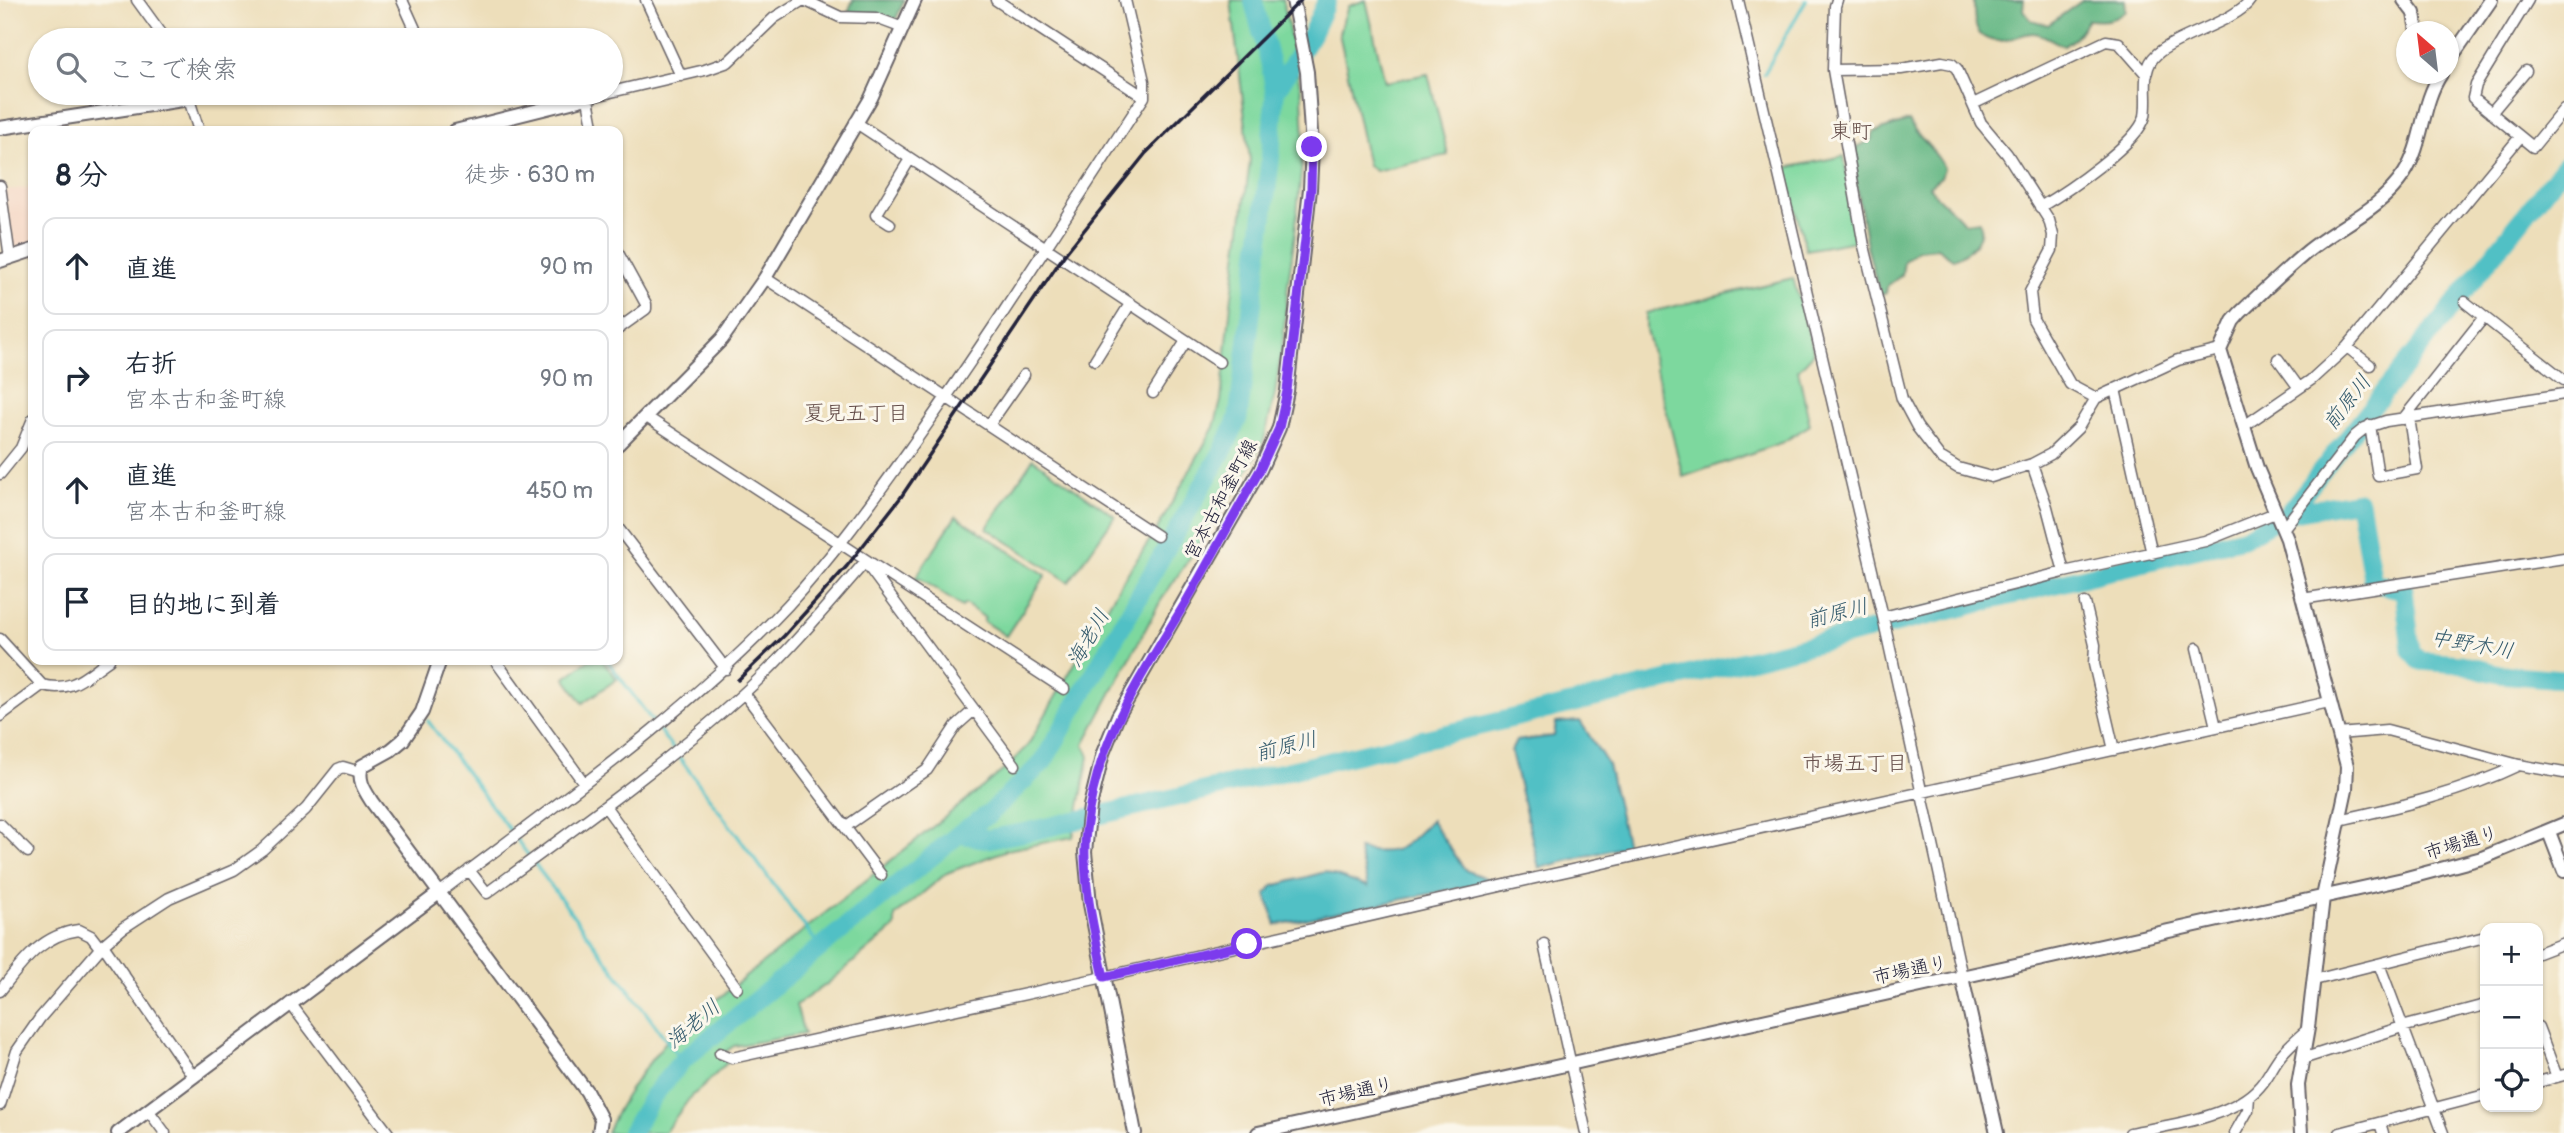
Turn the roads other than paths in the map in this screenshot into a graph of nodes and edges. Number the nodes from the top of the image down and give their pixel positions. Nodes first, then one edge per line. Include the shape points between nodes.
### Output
1 (137, 0) edge
2 (402, 0) edge
3 (646, 0) edge
4 (804, 0) edge
5 (915, 0) edge
6 (996, 0) edge
7 (1125, 0) edge
8 (1293, 0) edge
9 (1738, 0) edge
10 (1837, 0) edge
11 (2250, 0) edge
12 (2404, 0) edge
13 (2491, 0) edge
14 (2528, 0) edge
15 (2415, 21) edge
16 (157, 28) edge
17 (415, 28) edge
18 (903, 28) junction
19 (2459, 46) edge
20 (1833, 70) junction
21 (2526, 71) dead end
22 (2147, 75) junction
23 (681, 76) junction
24 (2433, 86) edge
25 (623, 89) edge
26 (1144, 97) junction
27 (1973, 104) junction
28 (135, 105) edge
29 (191, 105) edge
30 (550, 105) edge
31 (589, 105) edge
32 (2564, 109) edge
33 (2491, 113) junction
34 (855, 122) junction
35 (197, 126) edge
36 (473, 126) edge
37 (593, 126) edge
38 (0, 128) edge
39 (2520, 137) junction
40 (910, 159) junction
41 (0, 187) edge
42 (2040, 207) junction
43 (890, 224) dead end
44 (1045, 249) junction
45 (28, 252) edge
46 (5, 259) edge
47 (623, 262) edge
48 (765, 278) junction
49 (2465, 302) dead end
50 (1130, 304) junction
51 (2484, 317) junction
52 (623, 325) edge
53 (1186, 341) junction
54 (2347, 347) junction
55 (2220, 350) junction
56 (2278, 359) dead end
57 (1094, 360) dead end
58 (1219, 362) dead end
59 (2370, 365) dead end
60 (1024, 375) dead end
61 (2564, 380) edge
62 (2299, 388) junction
63 (2115, 389) junction
64 (1153, 393) dead end
65 (2564, 394) edge
66 (946, 397) junction
67 (2096, 398) junction
68 (645, 416) junction
69 (2406, 418) junction
70 (989, 425) junction
71 (2370, 425) junction
72 (2244, 426) junction
73 (28, 432) edge
74 (623, 439) edge
75 (2032, 464) junction
76 (0, 474) edge
77 (2279, 521) junction
78 (623, 534) edge
79 (1157, 536) dead end
80 (842, 544) junction
81 (2152, 554) junction
82 (2564, 558) edge
83 (865, 562) junction
84 (2064, 572) junction
85 (2302, 599) junction
86 (2085, 603) dead end
87 (1884, 619) junction
88 (0, 639) edge
89 (2197, 648) dead end
90 (102, 665) edge
91 (438, 665) edge
92 (499, 665) edge
93 (726, 669) junction
94 (42, 685) junction
95 (1064, 689) dead end
96 (744, 693) junction
97 (2329, 702) junction
98 (974, 710) junction
99 (0, 716) edge
100 (2216, 727) junction
101 (2338, 734) junction
102 (2114, 750) junction
103 (1015, 765) dead end
104 (2519, 765) junction
105 (360, 772) junction
106 (2564, 773) edge
107 (584, 783) junction
108 (1921, 794) junction
109 (605, 806) junction
110 (2339, 820) junction
111 (0, 824) edge
112 (2564, 824) edge
113 (845, 827) junction
114 (2549, 832) junction
115 (28, 852) dead end
116 (469, 870) junction
117 (2564, 871) edge
118 (881, 875) dead end
119 (439, 893) junction
120 (2323, 897) junction
121 (2480, 938) edge
122 (2564, 943) edge
123 (1544, 944) dead end
124 (102, 947) junction
125 (2543, 951) edge
126 (2379, 964) junction
127 (1104, 977) junction
128 (1962, 977) junction
129 (2314, 980) junction
130 (737, 988) dead end
131 (0, 991) edge
132 (290, 1003) junction
133 (2480, 1006) edge
134 (2402, 1027) junction
135 (2308, 1028) junction
136 (2543, 1038) edge
137 (720, 1053) dead end
138 (2302, 1059) junction
139 (1569, 1064) junction
140 (193, 1076) junction
141 (2561, 1076) edge
142 (2543, 1081) edge
143 (2249, 1097) junction
144 (2480, 1097) edge
145 (0, 1105) edge
146 (2434, 1109) junction
147 (148, 1110) junction
148 (2381, 1128) edge
149 (118, 1133) edge
150 (165, 1133) edge
151 (388, 1133) edge
152 (599, 1133) edge
153 (1135, 1133) edge
154 (1258, 1133) edge
155 (1586, 1133) edge
156 (1997, 1133) edge
157 (2130, 1133) edge
158 (2235, 1133) edge
159 (2301, 1133) edge
160 (2340, 1133) edge
161 (2443, 1133) edge

1 - 16 street
2 - 17 street
3 - 23 street
4 - 18 street via 840,17 876,18
4 - 23 street via 774,18 728,62
5 - 18 street
6 - 26 street
7 - 26 street
8 - 127 street, 宮本古和釜町線 via 1304,56 1312,147 1287,391 1279,428 1260,470 1118,716 1099,766 1085,852
9 - 87 street
10 - 20 street
11 - 22 street via 2238,12 2157,54
12 - 15 street
13 - 19 street
14 - 33 street via 2473,92 2474,100
18 - 34 street
20 - 27 street via 1952,64
20 - 75 street via 1864,246 1902,399 1940,457 1958,468 1991,477
21 - 33 street
22 - 27 street via 2119,43 2106,41
22 - 42 street via 2145,118 2133,136 2065,193
23 - 25 street
24 - 55 street via 2421,137 2403,176 2366,213 2308,251 2240,313
26 - 44 street
27 - 42 street via 1981,123
28 - 38 street
29 - 35 street
30 - 36 street
31 - 37 street
32 - 39 street via 2533,147
33 - 39 street
34 - 40 street
34 - 48 street
39 - 54 street
40 - 43 street via 876,215
40 - 44 street
41 - 46 street
42 - 67 street via 2053,235 2052,250 2030,292 2033,319 2070,384
44 - 50 street
44 - 66 street
45 - 46 street
47 - 52 street via 646,309
48 - 66 street
48 - 68 street via 722,339
49 - 51 street
50 - 53 street
50 - 57 street
51 - 61 street
51 - 69 street
53 - 58 street
53 - 64 street
54 - 59 street
54 - 62 street
55 - 63 street via 2178,360
55 - 72 street
56 - 62 street
60 - 70 street
62 - 72 street
63 - 67 street
63 - 81 street
65 - 69 street
66 - 70 street
66 - 80 street
67 - 75 street via 2078,428 2051,454
68 - 74 street
68 - 80 street
69 - 71 street
69 - 71 street via 2417,469 2378,476
70 - 79 street
71 - 77 street
72 - 77 street
73 - 76 street
75 - 84 street
77 - 81 street
77 - 85 street
78 - 93 street
80 - 83 street
80 - 93 street
81 - 84 street
82 - 85 street
83 - 95 street
83 - 96 street via 810,627
83 - 98 street
84 - 87 street
85 - 97 street
86 - 102 street
87 - 108 street
88 - 94 street
89 - 100 street
90 - 94 street via 73,686
91 - 105 street via 419,718 404,740 366,762
92 - 107 street
93 - 107 street
94 - 99 street
96 - 109 street
96 - 113 street
97 - 100 street
97 - 101 street
98 - 103 street
98 - 113 street via 956,726 927,770
100 - 102 street
101 - 104 street via 2387,730
101 - 110 street via 2347,766
102 - 108 street
104 - 106 street
104 - 110 street via 2407,805
105 - 119 street via 366,793
105 - 124 street via 338,769 306,809 262,850 234,870 169,898
107 - 116 street
108 - 127 street
108 - 128 street
109 - 116 street via 487,893
109 - 130 street
110 - 120 street
111 - 115 street
112 - 114 street, 市場通り
113 - 118 street
114 - 117 street
114 - 120 street, 市場通り via 2443,870
116 - 119 street
119 - 132 street
119 - 152 street via 587,1092 599,1112
120 - 128 street, 市場通り
120 - 129 street
121 - 126 street
122 - 125 street
123 - 139 street
124 - 131 street via 79,930 57,935 42,943
124 - 140 street
124 - 145 street via 17,1051
126 - 129 street
126 - 134 street
127 - 137 street via 732,1058
127 - 153 street
128 - 139 street, 市場通り
128 - 156 street
129 - 135 street
132 - 140 street
132 - 151 street
133 - 134 street
134 - 138 street
134 - 146 street
135 - 138 street
135 - 143 street
136 - 141 street
138 - 159 street
139 - 154 street, 市場通り
139 - 155 street
140 - 147 street
141 - 142 street
143 - 157 street via 2201,1117
143 - 158 street via 2248,1110
144 - 146 street
146 - 148 street
146 - 161 street
147 - 149 street
147 - 150 street
148 - 160 street

